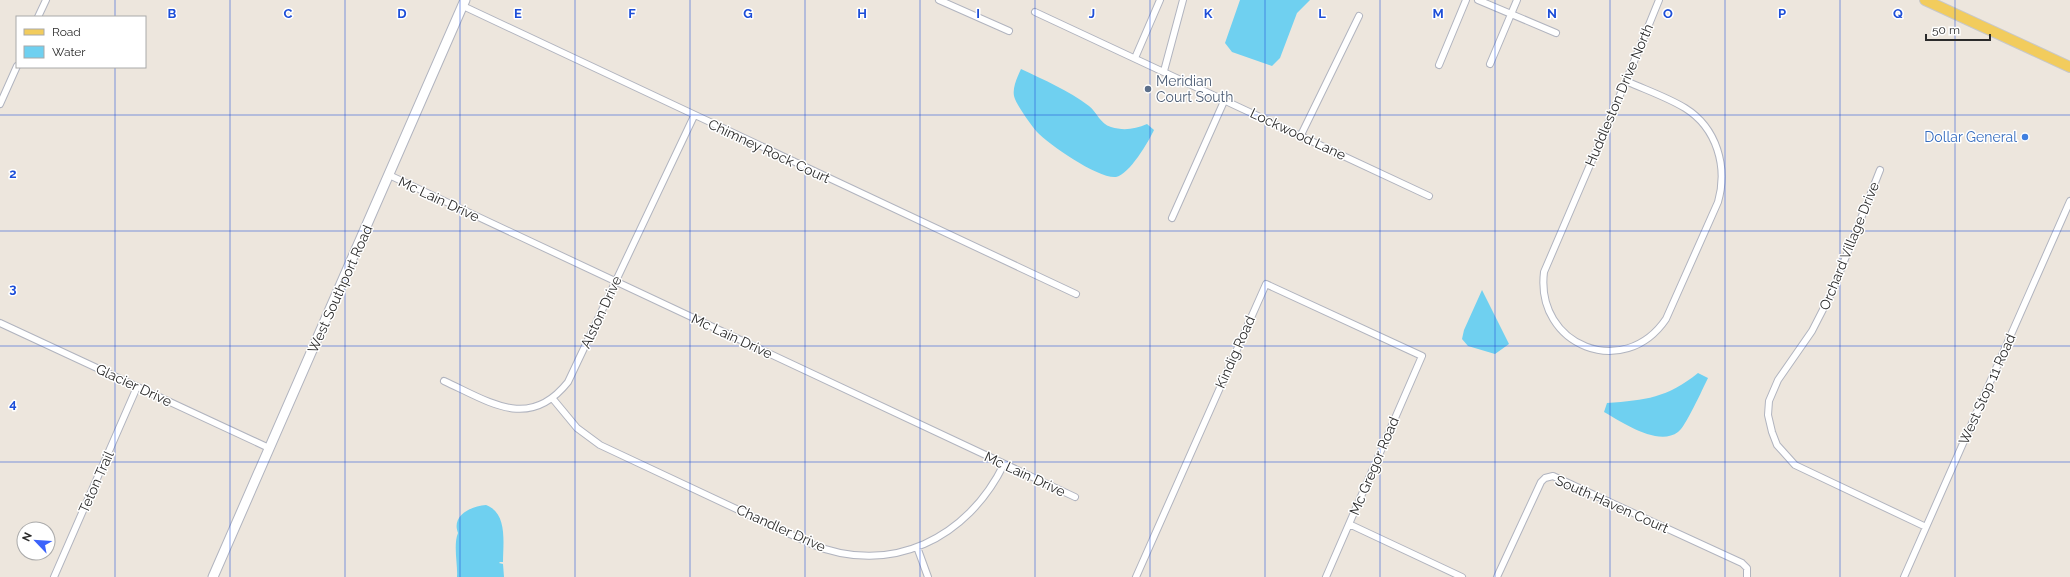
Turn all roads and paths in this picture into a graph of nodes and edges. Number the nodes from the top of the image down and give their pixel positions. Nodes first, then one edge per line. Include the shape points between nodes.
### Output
1 (46, 0) edge
2 (940, 0) edge
3 (1160, 0) edge
4 (1184, 0) edge
5 (1466, 0) edge
6 (1478, 0) edge
7 (1517, 0) edge
8 (1658, 0) edge
9 (1925, 0) edge
10 (464, 3) edge
11 (1035, 12) dead end
12 (1512, 14) junction
13 (38, 16) edge
14 (1359, 16) dead end
15 (1009, 32) dead end
16 (1556, 33) dead end
17 (1135, 58) junction
18 (1490, 64) dead end
19 (1439, 65) dead end
20 (16, 68) edge
21 (2070, 68) edge
22 (1164, 71) junction
23 (1626, 81) junction
24 (1225, 99) junction
25 (0, 104) edge
26 (694, 116) junction
27 (1301, 135) junction
28 (1880, 170) dead end
29 (389, 176) junction
30 (1429, 196) dead end
31 (2070, 201) edge
32 (1172, 218) dead end
33 (615, 282) junction
34 (1076, 294) dead end
35 (0, 323) edge
36 (1422, 356) joint
37 (444, 381) dead end
38 (137, 387) junction
39 (553, 399) junction
40 (269, 448) junction
41 (1004, 464) junction
42 (1075, 497) dead end
43 (1349, 524) junction
44 (1926, 527) junction
45 (918, 547) junction
46 (54, 577) edge
47 (213, 577) edge
48 (928, 577) edge
49 (1136, 577) edge
50 (1326, 577) edge
51 (1462, 577) edge
52 (1497, 577) edge
53 (1748, 577) edge
54 (1904, 577) edge

1 - 13 street
2 - 15 street
3 - 17 street
4 - 22 street
5 - 19 street
6 - 12 street
7 - 12 street
8 - 23 street, Huddleston Drive North
9 - 21 main road
10 - 26 street, Chimney Rock Court
10 - 29 main road, West Southport Road
11 - 17 street, Lockwood Lane
12 - 16 street
12 - 18 street
14 - 27 street
17 - 22 street, Lockwood Lane
20 - 25 street
22 - 24 street, Lockwood Lane
23 - 23 street, Huddleston Drive North via 1681,106 1706,127 1716,144 1722,174 1720,194 1666,319 1651,337 1615,352 1595,350 1568,336 1547,308 1543,292 1544,272
24 - 27 street, Lockwood Lane
24 - 32 street
26 - 33 street, Alston Drive
26 - 34 street, Chimney Rock Court
27 - 30 street, Lockwood Lane
28 - 44 street, Orchard Village Drive via 1832,292 1812,331 1772,391 1768,415 1777,445 1796,465
29 - 33 street, Mc Lain Drive
29 - 40 main road, West Southport Road
31 - 44 street, West Stop 11 Road
33 - 39 street, Alston Drive via 568,382
33 - 41 street, Mc Lain Drive
35 - 38 street, Glacier Drive
36 - 43 street, Mc Gregor Road
36 - 49 street, Kindig Road via 1266,284
37 - 39 street, Alston Drive via 511,409 535,408
38 - 40 street, Glacier Drive
38 - 46 street, Teton Trail
39 - 45 street, Chandler Drive via 577,428 600,445 815,545 840,553 868,556
40 - 47 main road, West Southport Road
41 - 42 street, Mc Lain Drive
41 - 45 street, Chandler Drive via 984,498 962,522
43 - 50 street, Mc Gregor Road
43 - 51 street
44 - 54 street, West Stop 11 Road
45 - 48 street
52 - 53 street, South Haven Court via 1541,482 1553,476 1742,563 1747,568

